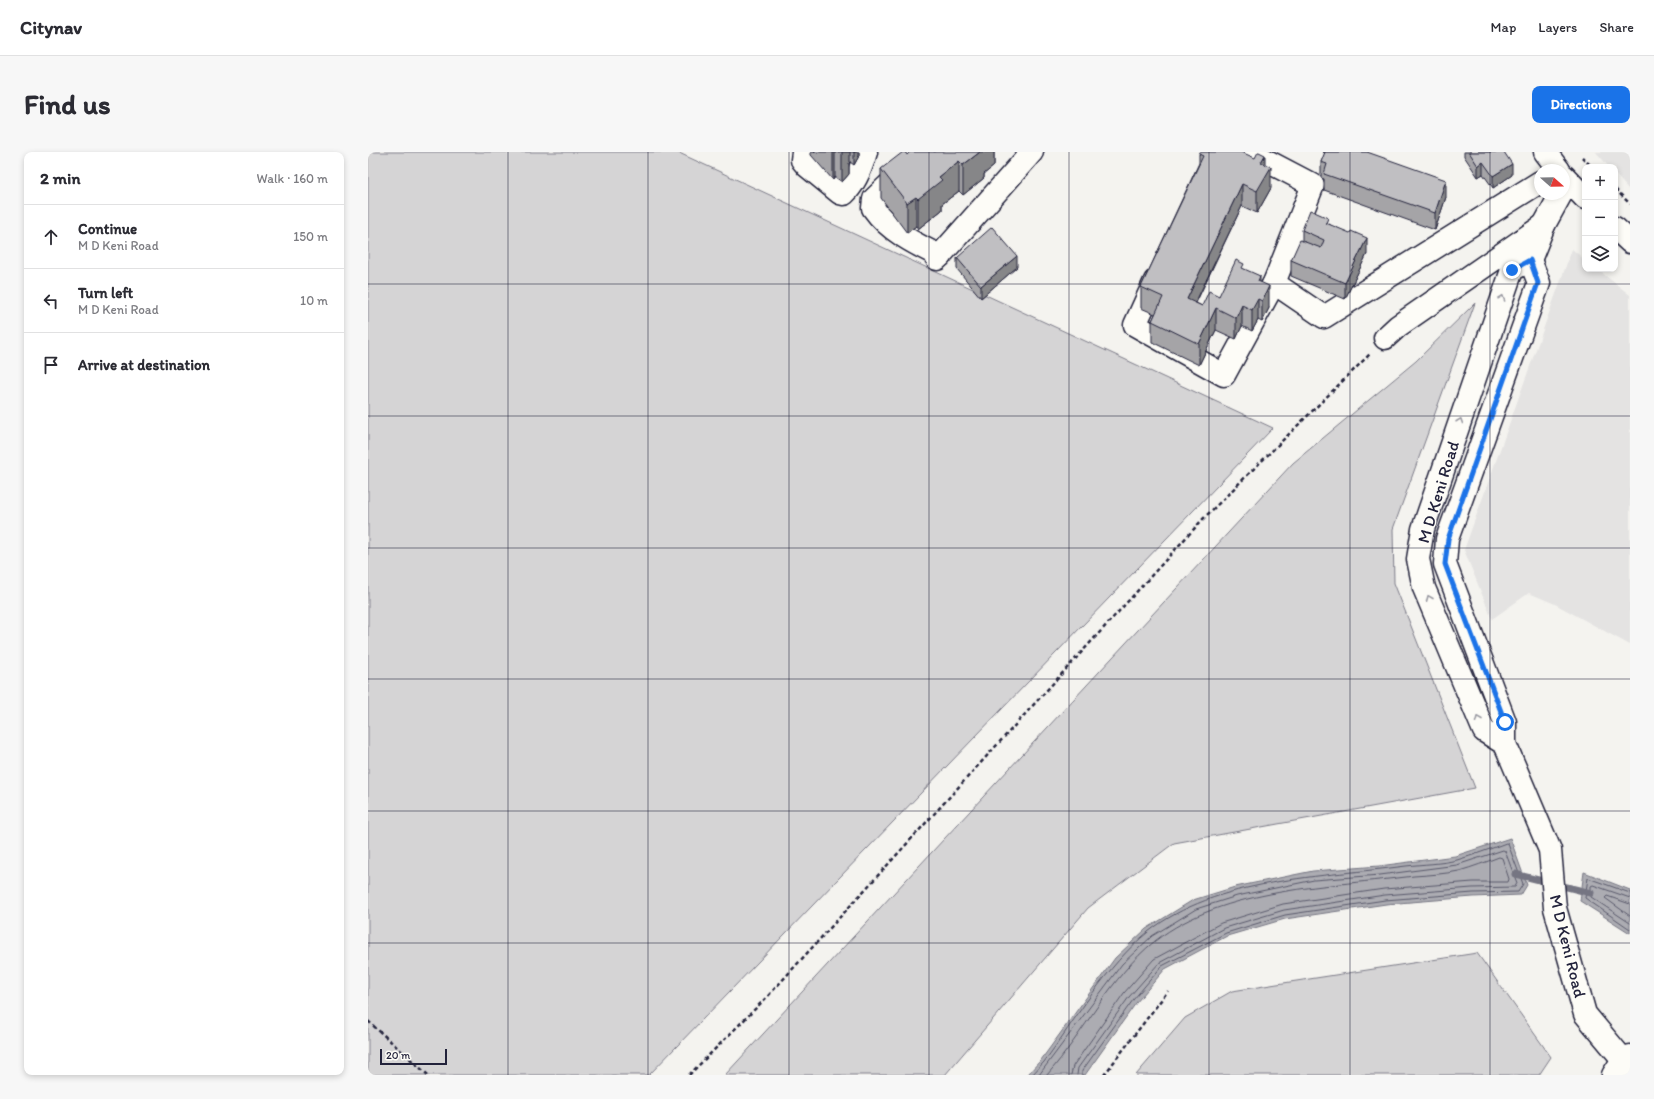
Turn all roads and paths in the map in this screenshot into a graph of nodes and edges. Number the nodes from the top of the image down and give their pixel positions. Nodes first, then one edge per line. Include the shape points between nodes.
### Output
1 (803, 152) edge
2 (865, 152) edge
3 (923, 152) edge
4 (1250, 152) edge
5 (1545, 152) edge
6 (1029, 153) edge
7 (1582, 157) dead end
8 (1553, 164) edge
9 (1589, 164) edge
10 (1534, 186) edge
11 (1570, 186) edge
12 (1618, 192) edge
13 (1582, 196) edge
14 (1554, 200) edge
15 (1630, 204) edge
16 (1544, 225) junction
17 (1618, 231) edge
18 (1630, 242) edge
19 (1165, 260) edge
20 (1530, 260) junction
21 (1274, 283) junction
22 (1385, 338) joint
23 (1505, 744) junction
24 (1168, 991) dead end
25 (368, 1021) edge
26 (1625, 1061) edge
27 (428, 1075) edge
28 (689, 1075) edge
29 (1104, 1075) edge

1 - 2 street via 802,160 807,166 844,194 863,163
3 - 6 street via 874,199 873,208 880,218 906,239 939,258
4 - 21 street via 1313,185
5 - 8 street
7 - 9 path
10 - 21 street via 1324,317
11 - 13 street
12 - 15 path
14 - 16 street
16 - 20 street
16 - 22 street via 1398,326
17 - 18 street
19 - 21 street via 1135,325 1224,375
20 - 23 street, M D Keni Road via 1538,283 1448,539 1445,564 1505,722
23 -> 20 street, M D Keni Road via 1484,732 1424,588 1418,559 1423,529 1512,270
22 - 28 path via 1203,519 768,996
23 - 26 street, M D Keni Road via 1550,850 1555,908 1585,1014
24 - 29 path
25 - 27 path

